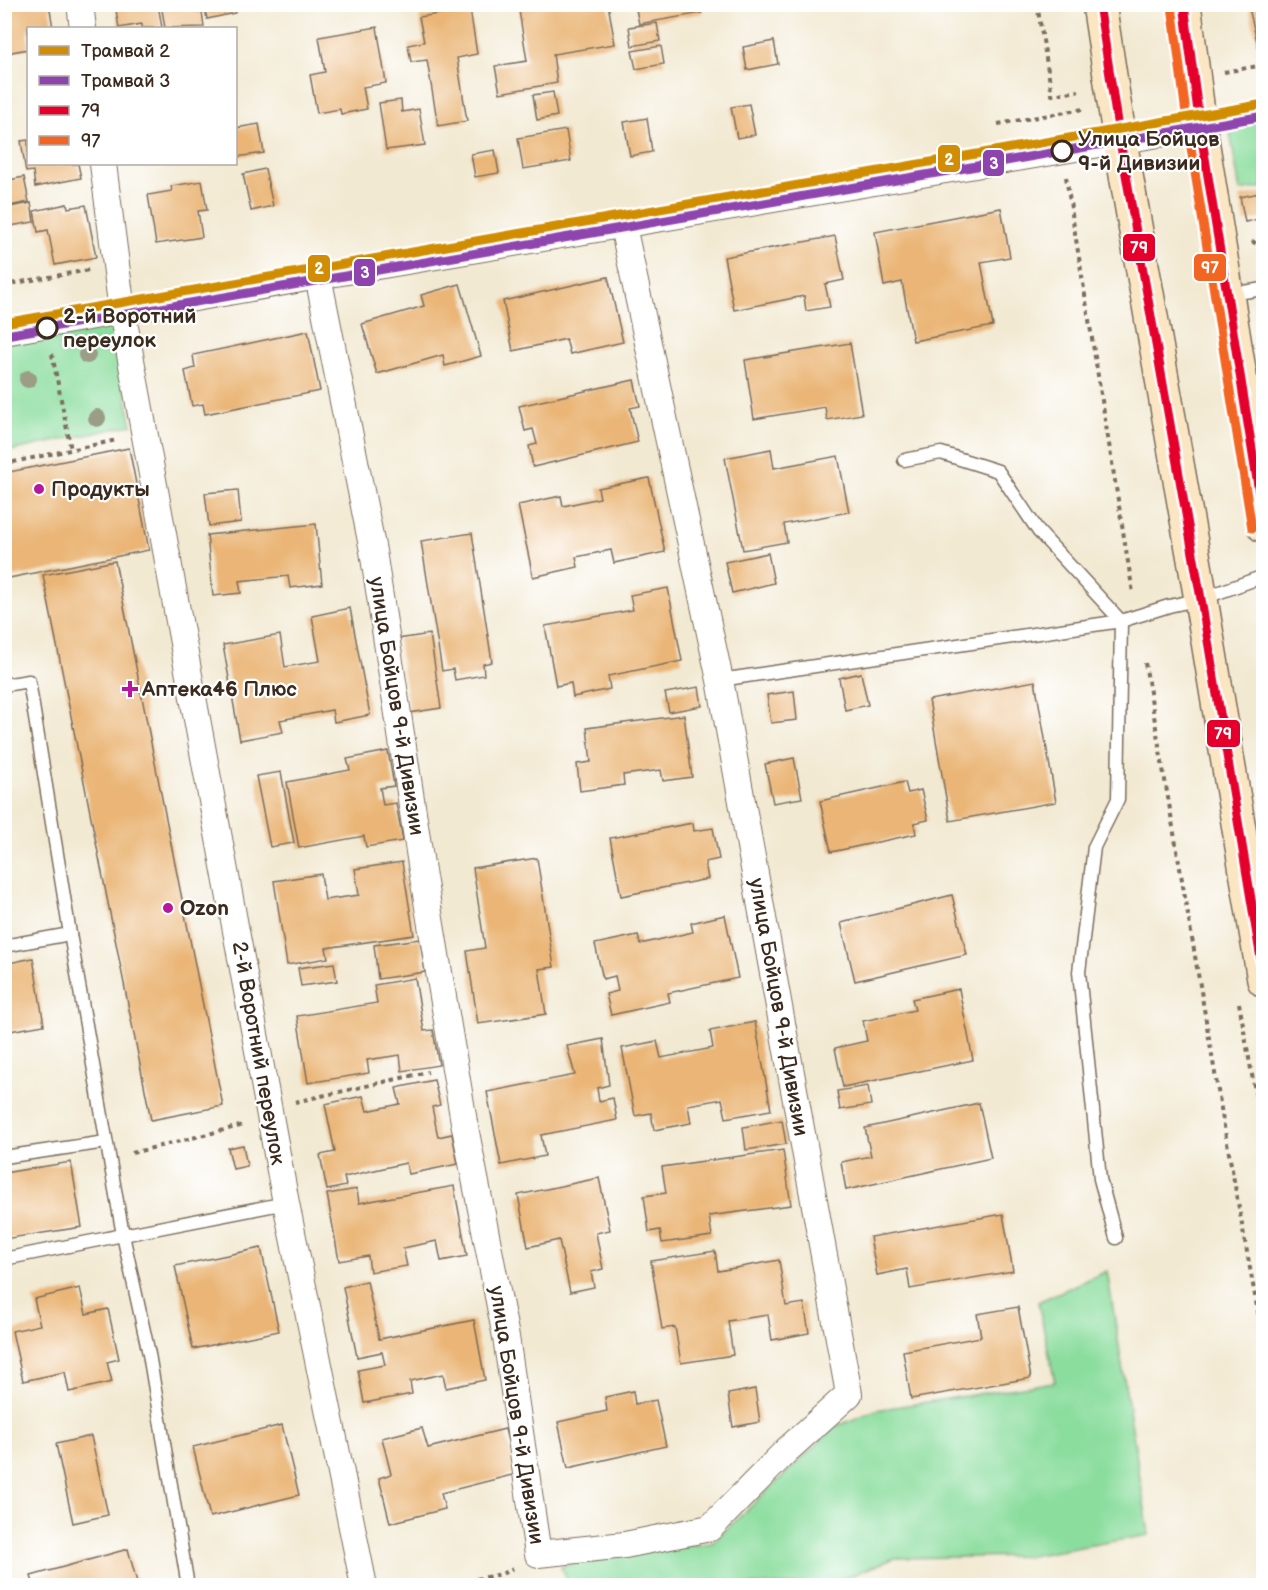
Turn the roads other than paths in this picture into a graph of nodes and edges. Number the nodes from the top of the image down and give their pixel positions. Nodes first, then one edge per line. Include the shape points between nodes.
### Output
1 (80, 4) edge
2 (1099, 4) edge
3 (1184, 4) edge
4 (83, 27) edge
5 (1200, 128) junction
6 (1120, 141) junction
7 (102, 165) edge
8 (623, 226) junction
9 (318, 276) junction
10 (1263, 289) edge
11 (1227, 294) junction
12 (122, 311) junction
13 (4, 332) edge
14 (904, 460) dead end
15 (1263, 526) edge
16 (1263, 576) edge
17 (1201, 599) junction
18 (1121, 621) junction
19 (720, 680) junction
20 (4, 685) edge
21 (70, 934) junction
22 (4, 946) edge
23 (1263, 980) edge
24 (106, 1142) junction
25 (4, 1157) edge
26 (286, 1203) junction
27 (123, 1235) junction
28 (1116, 1238) dead end
29 (4, 1259) edge
30 (188, 1586) edge
31 (363, 1586) edge

1 - 4 street
2 - 6 main road
3 - 5 main road
5 - 6 street
5 - 11 main road
6 - 8 street
6 - 17 main road
7 - 12 street, 2-й Воротний переулок
8 - 9 street
8 - 19 street, улица Бойцов 9-й Дивизии
9 - 12 street
9 - 19 street, улица Бойцов 9-й Дивизии via 373,551 455,1066 506,1337 538,1554 625,1545 710,1528 849,1394
10 - 11 lane
11 - 15 main road
12 - 13 street
12 - 26 street, 2-й Воротний переулок
14 - 18 lane via 941,453 998,471 1039,532
16 - 17 lane
17 - 18 lane
17 - 23 main road
18 - 19 lane
18 - 28 lane via 1118,798 1094,847 1079,972 1100,1179
20 - 21 lane via 29,681
21 - 22 lane
21 - 24 lane
24 - 25 lane
24 - 27 lane
26 - 27 lane
26 - 31 street, 2-й Воротний переулок
27 - 29 lane
27 - 30 lane via 149,1354

